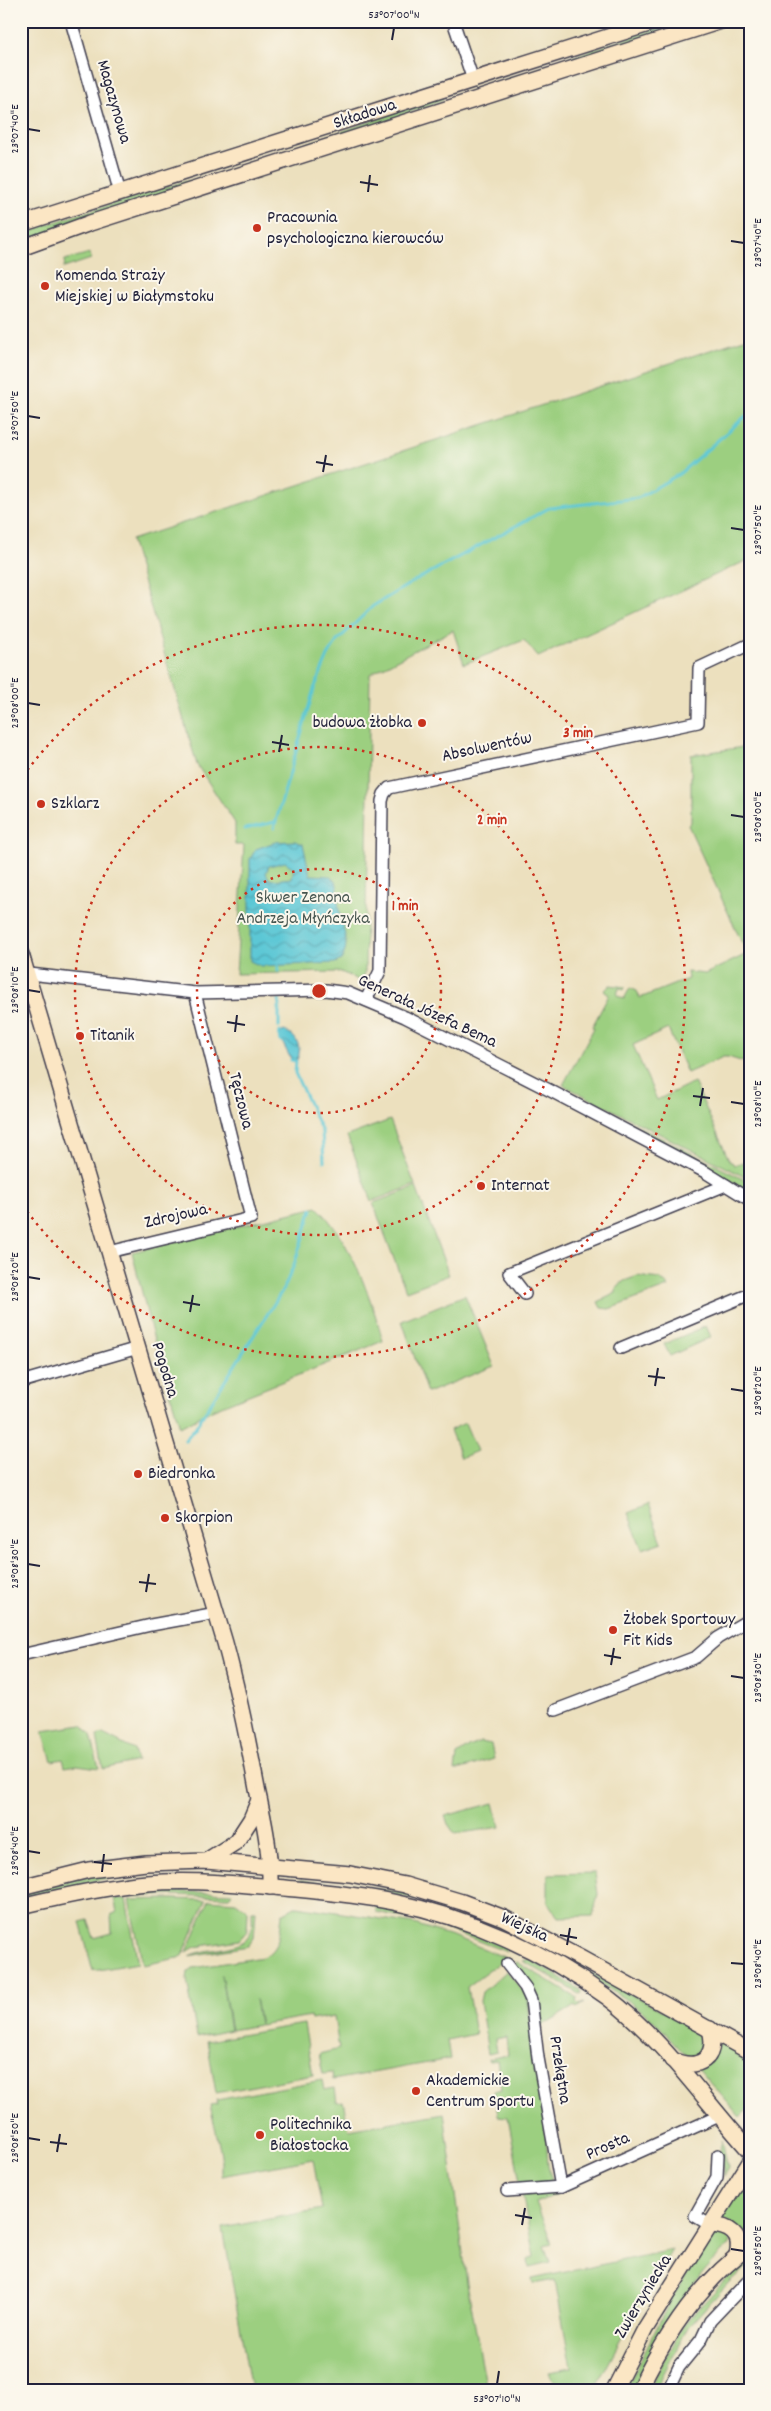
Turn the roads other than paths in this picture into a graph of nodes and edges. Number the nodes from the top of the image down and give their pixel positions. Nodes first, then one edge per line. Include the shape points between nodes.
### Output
1 (71, 21) edge
2 (453, 21) edge
3 (658, 21) edge
4 (720, 21) edge
5 (473, 80) junction
6 (478, 98) junction
7 (277, 144) junction
8 (282, 162) junction
9 (120, 193) junction
10 (21, 224) edge
11 (21, 248) edge
12 (750, 644) edge
13 (21, 954) edge
14 (24, 973) edge
15 (195, 993) junction
16 (366, 1000) junction
17 (726, 1185) junction
18 (750, 1200) edge
19 (251, 1218) joint
20 (109, 1252) junction
21 (525, 1294) dead end
22 (750, 1294) edge
23 (138, 1348) junction
24 (621, 1348) dead end
25 (21, 1382) edge
26 (217, 1613) junction
27 (750, 1619) edge
28 (21, 1655) edge
29 (556, 1710) dead end
30 (260, 1800) junction
31 (206, 1861) junction
32 (271, 1866) junction
33 (21, 1887) edge
34 (270, 1887) junction
35 (21, 1906) edge
36 (507, 1964) dead end
37 (710, 2029) junction
38 (750, 2052) edge
39 (672, 2060) junction
40 (719, 2116) junction
41 (750, 2151) edge
42 (718, 2155) dead end
43 (750, 2162) edge
44 (561, 2188) junction
45 (507, 2191) dead end
46 (710, 2225) junction
47 (750, 2246) edge
48 (737, 2255) junction
49 (750, 2279) edge
50 (614, 2390) edge
51 (640, 2390) edge
52 (668, 2390) edge

1 - 9 street, Magazynowa
2 - 5 street
3 - 5 main road, Składowa
4 - 6 main road, Składowa
5 - 6 main road
5 - 7 main road, Składowa
6 - 8 main road, Składowa
7 - 8 main road
7 - 9 main road, Składowa
8 - 11 main road, Składowa
9 - 10 main road, Składowa
12 - 16 street, Absolwentów via 699,668 698,722 389,788 382,801 380,972
13 - 14 main road, Pogodna
14 - 15 street, Generała Józefa Bema
14 - 20 main road, Pogodna
15 - 16 street, Generała Józefa Bema via 326,990
15 - 19 street, Tęczowa
16 - 17 street, Generała Józefa Bema via 550,1090
17 - 18 street, Generała Józefa Bema
17 - 21 street via 509,1273
19 - 20 street, Zdrojowa
20 - 23 main road, Pogodna
22 - 24 street
23 - 25 street
23 - 26 main road, Pogodna
26 - 28 street
26 - 30 main road, Pogodna
27 - 29 street via 722,1635 696,1657
30 - 31 main road via 236,1842
30 - 32 main road, Pogodna
31 - 32 main road, Wiejska
31 - 33 main road, Wiejska via 146,1863 89,1870
32 - 34 main road
32 - 37 main road, Wiejska via 350,1874 405,1885 462,1902 536,1934
34 - 35 main road, Wiejska via 207,1881 148,1883
34 - 39 main road, Wiejska via 345,1893 396,1902 493,1933 550,1961 607,1998 642,2026
36 - 44 street, Przekątna via 531,2000
37 - 38 main road, Wiejska
37 - 39 main road via 712,2048 704,2061 685,2064
39 - 40 main road, Wiejska
40 - 41 main road, Wiejska
40 - 44 street, Prosta
42 - 46 street via 717,2177 694,2216
43 - 46 main road, Zwierzyniecka
44 - 45 street, Prosta
46 - 48 main road via 732,2230 738,2242
46 - 50 main road, Zwierzyniecka via 645,2329
47 - 48 main road
48 - 51 main road via 714,2276 675,2325
49 - 52 street via 710,2321 701,2340 679,2366

